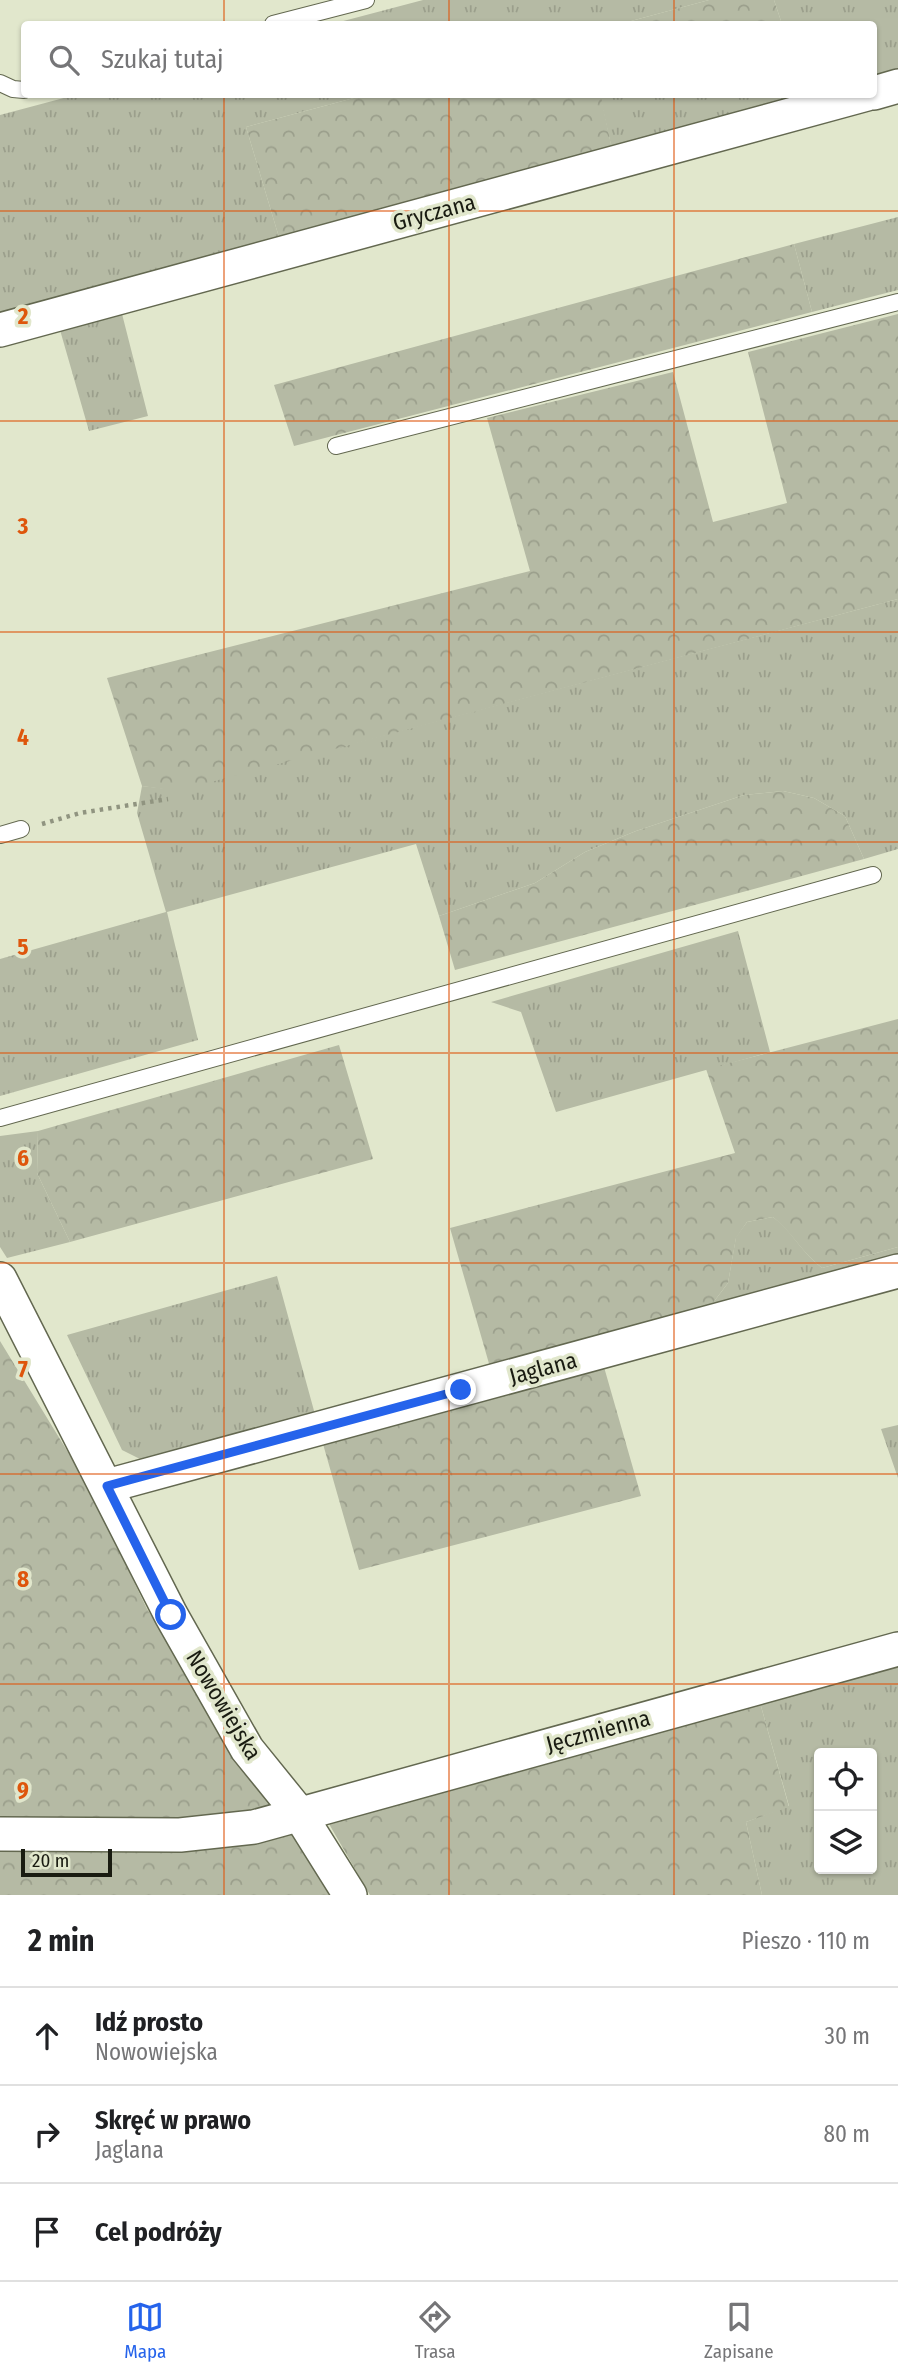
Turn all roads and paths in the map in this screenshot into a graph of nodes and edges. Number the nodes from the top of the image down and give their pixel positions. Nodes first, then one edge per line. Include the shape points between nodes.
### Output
1 (366, 0) edge
2 (285, 21) edge
3 (0, 83) edge
4 (898, 86) edge
5 (21, 90) edge
6 (877, 92) edge
7 (852, 98) edge
8 (898, 302) edge
9 (0, 330) edge
10 (336, 446) dead end
11 (168, 799) dead end
12 (21, 829) joint
13 (0, 835) edge
14 (873, 875) dead end
15 (0, 1118) edge
16 (898, 1271) edge
17 (0, 1279) edge
18 (107, 1486) junction
19 (898, 1649) edge
20 (298, 1812) junction
21 (0, 1834) edge
22 (351, 1895) edge

1 - 2 lane
3 - 5 lane
4 - 6 street
7 - 9 street, Gryczana
8 - 10 lane
11 - 12 path via 80,813
12 - 13 lane
14 - 15 lane
16 - 18 street, Jaglana
17 - 18 street, Nowowiejska
18 - 20 street, Nowowiejska via 171,1615 247,1749
19 - 20 street, Jęczmienna
20 - 21 street, Jęczmienna via 254,1827 180,1835
20 - 22 street, Nowowiejska

